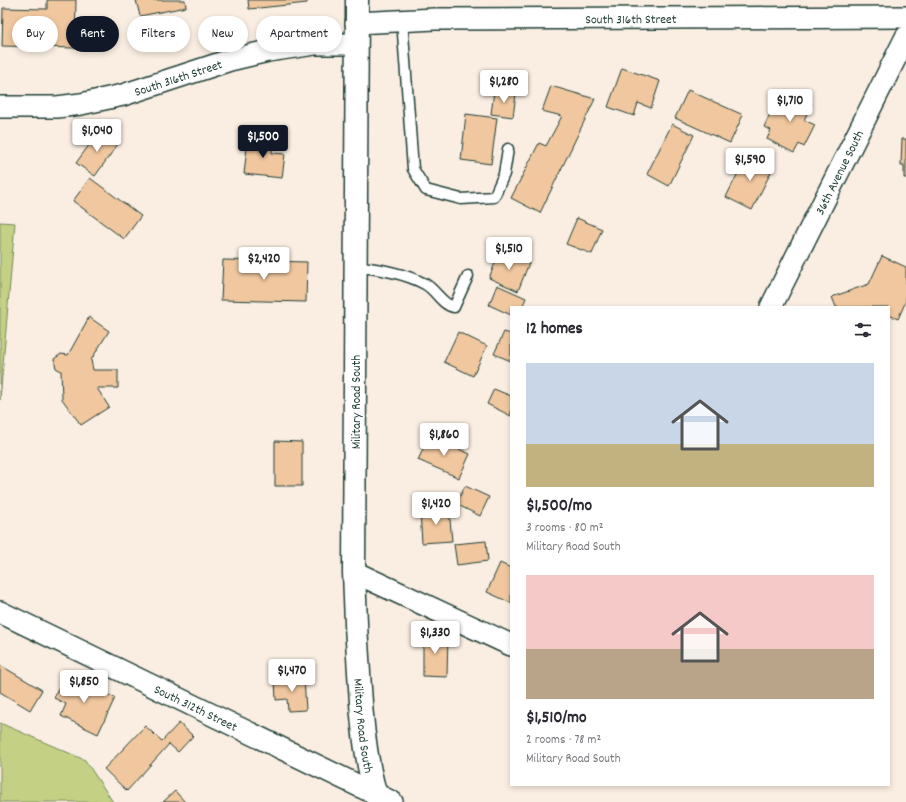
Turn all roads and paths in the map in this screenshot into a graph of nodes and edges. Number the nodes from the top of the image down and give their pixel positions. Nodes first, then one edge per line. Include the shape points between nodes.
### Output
1 (357, 0) edge
2 (906, 17) edge
3 (402, 20) junction
4 (356, 33) junction
5 (906, 37) edge
6 (0, 107) edge
7 (508, 149) dead end
8 (356, 266) junction
9 (468, 276) dead end
10 (772, 306) edge
11 (354, 572) junction
12 (0, 612) edge
13 (510, 645) edge
14 (382, 799) edge

1 - 4 main road, Military Road South
2 - 3 street, South 316th Street
3 - 4 street, South 316th Street
3 - 7 lane via 413,169 426,190 461,199 494,197 504,174
4 - 6 street, South 316th Street via 315,44 230,60 124,95 82,104 57,107
4 - 8 main road, Military Road South
5 - 10 street, 36th Avenue South
8 - 9 lane via 380,269 426,284 449,306 454,307
8 - 11 main road, Military Road South
11 - 13 street
11 - 14 main road, Military Road South via 356,640 366,753
12 - 14 street, South 312th Street

